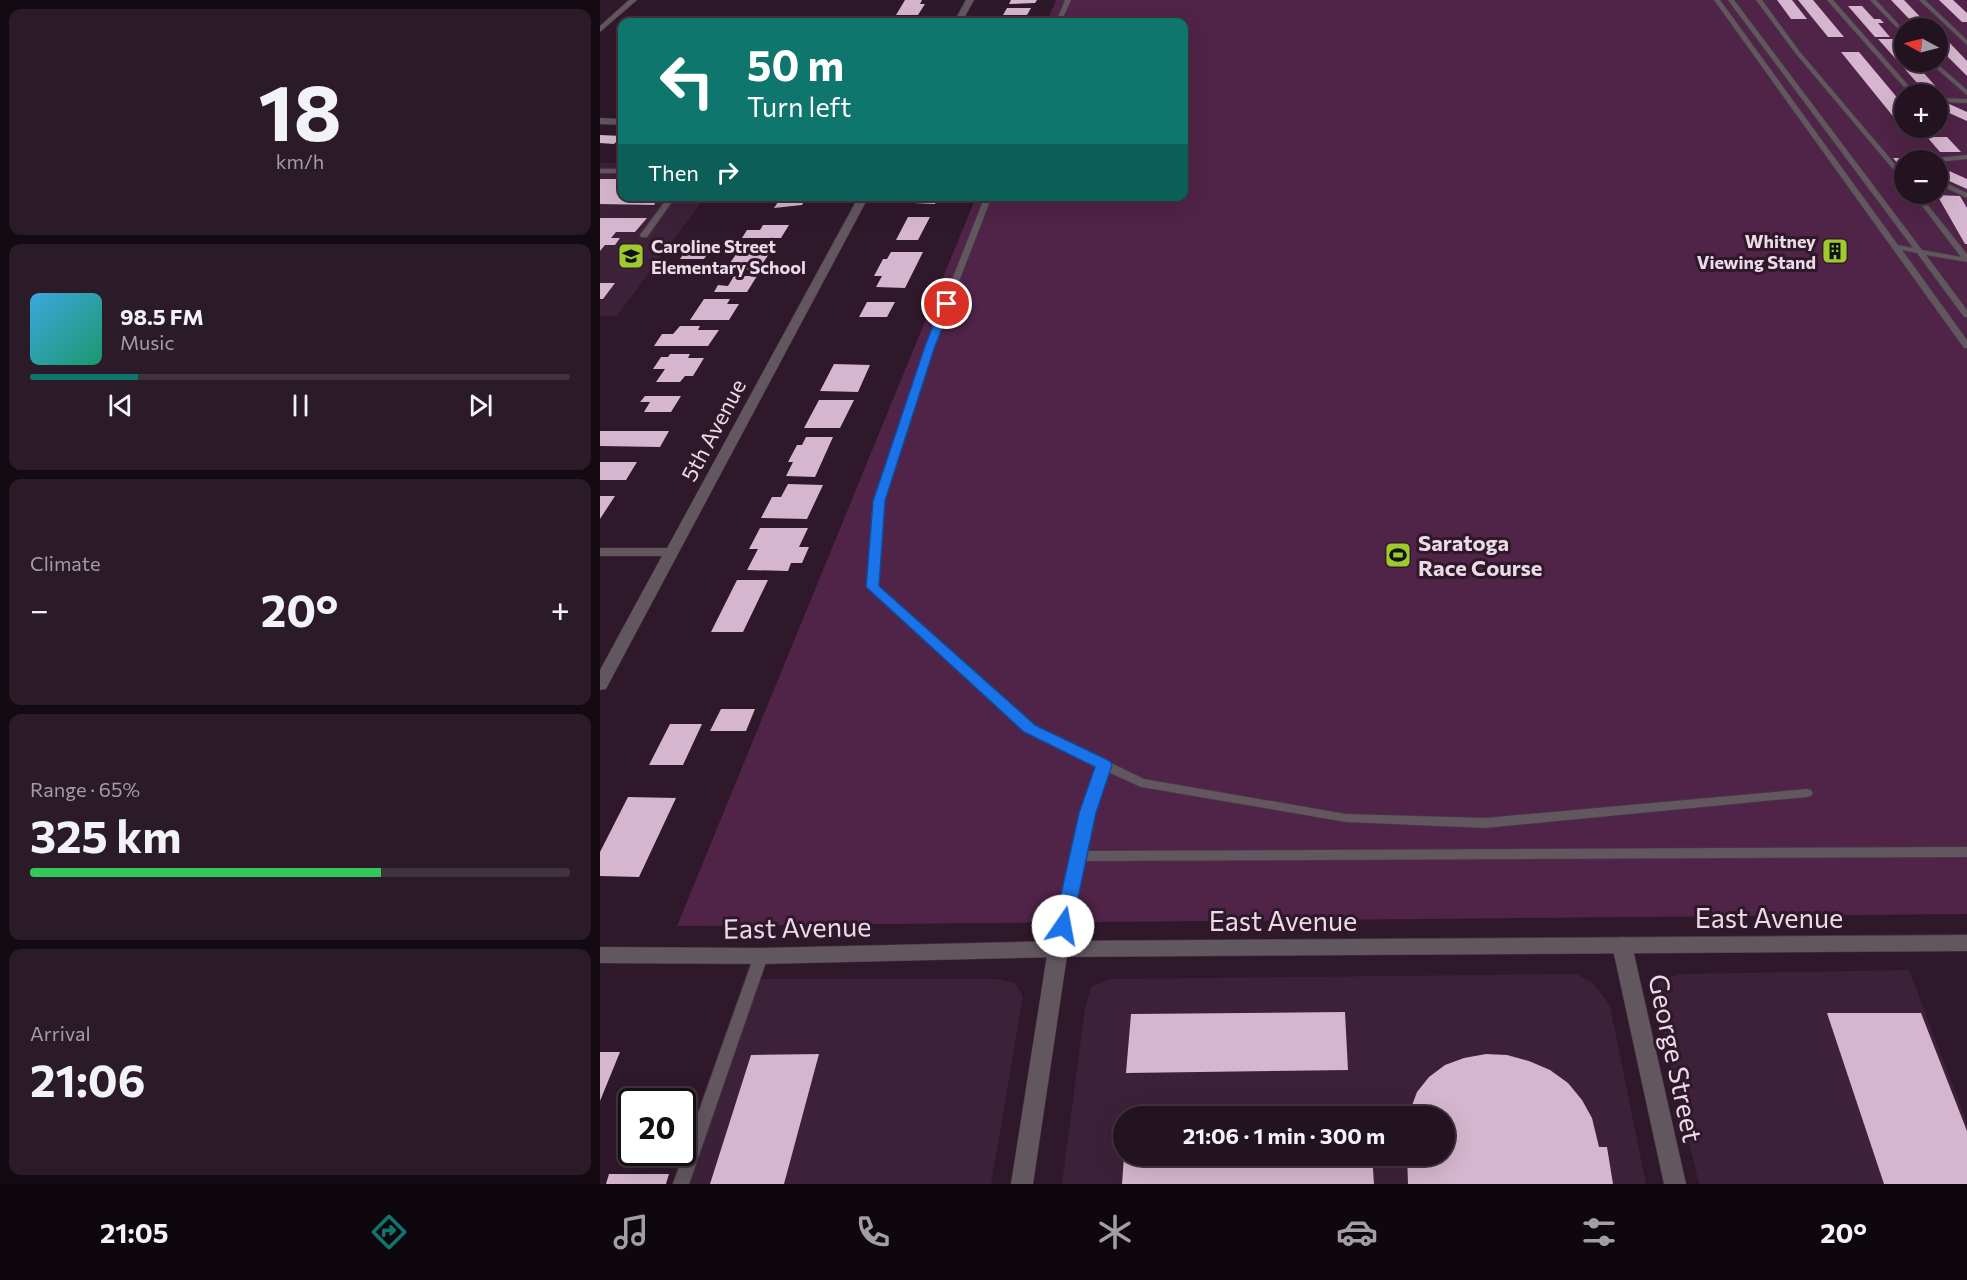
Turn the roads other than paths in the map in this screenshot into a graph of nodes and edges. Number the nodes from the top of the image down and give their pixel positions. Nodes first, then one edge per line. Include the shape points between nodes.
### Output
1 (633, 0) edge
2 (970, 0) edge
3 (1068, 0) edge
4 (1716, 0) edge
5 (1731, 0) edge
6 (1759, 0) edge
7 (1830, 0) edge
8 (1873, 0) edge
9 (1922, 0) edge
10 (959, 18) edge
11 (1060, 18) edge
12 (1894, 22) edge
13 (600, 30) edge
14 (1967, 43) edge
15 (1766, 68) junction
16 (1782, 68) junction
17 (1943, 72) edge
18 (1904, 84) edge
19 (1967, 93) edge
20 (1948, 100) edge
21 (1967, 101) edge
22 (600, 121) edge
23 (618, 122) edge
24 (1821, 144) junction
25 (1839, 144) junction
26 (1967, 157) edge
27 (1948, 159) edge
28 (1894, 167) edge
29 (600, 171) edge
30 (618, 171) edge
31 (1948, 186) edge
32 (1967, 196) edge
33 (669, 201) edge
34 (861, 201) edge
35 (987, 201) edge
36 (1924, 204) edge
37 (644, 235) dead end
38 (1895, 247) junction
39 (1919, 251) junction
40 (1967, 260) edge
41 (1967, 315) edge
42 (1967, 346) edge
43 (600, 552) edge
44 (671, 552) junction
45 (600, 685) edge
46 (1104, 765) junction
47 (1807, 794) dead end
48 (1967, 852) edge
49 (1078, 856) junction
50 (1967, 943) edge
51 (1622, 945) junction
52 (1058, 949) junction
53 (600, 955) edge
54 (761, 956) junction
55 (681, 1184) edge
56 (1022, 1184) edge
57 (1675, 1184) edge

1 - 13 street
2 - 10 street
3 - 11 lane
4 - 15 lane
5 - 16 lane
6 - 28 lane via 1798,53
7 - 18 lane
8 - 12 lane
9 - 14 lane
15 - 16 lane
15 - 24 lane
16 - 25 lane
17 - 19 lane
20 - 21 lane
22 - 23 street
24 - 25 lane
24 - 38 lane
25 - 39 lane
26 - 27 lane
29 - 30 lane
31 - 32 lane
33 - 37 lane
34 - 44 street, 5th Avenue
35 - 46 lane via 930,346 879,501 873,587 1029,728
36 - 40 lane
38 - 39 lane
38 - 42 lane
39 - 40 lane
39 - 41 lane
43 - 44 street
44 - 45 street, 5th Avenue
46 - 47 lane via 1141,783 1346,818 1485,823
46 - 49 lane
48 - 49 lane
49 - 52 lane
50 - 51 street, East Avenue
51 - 52 street, East Avenue
51 - 57 street, George Street
52 - 54 street, East Avenue
52 - 56 street
53 - 54 street, East Avenue
54 - 55 lane

